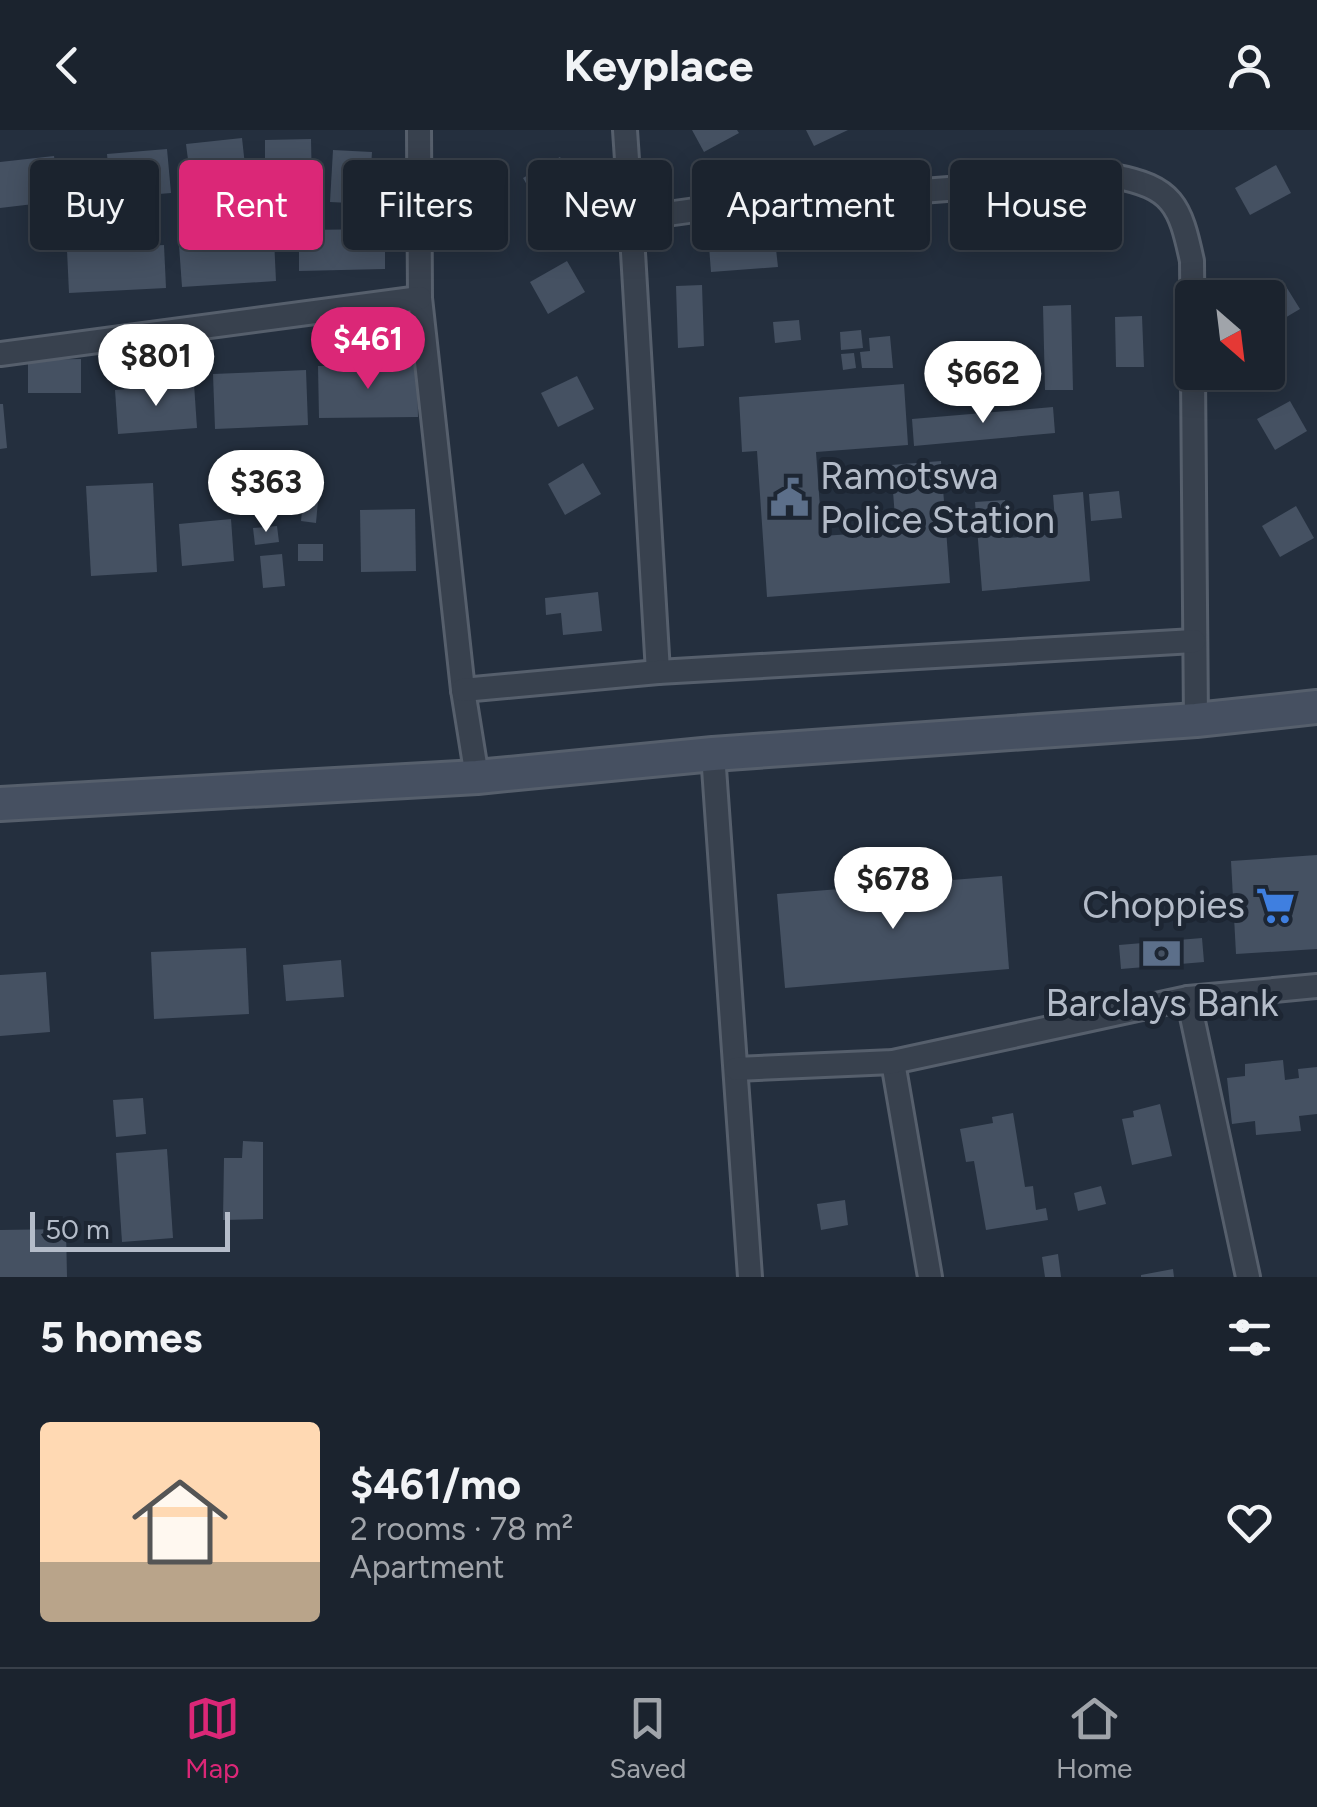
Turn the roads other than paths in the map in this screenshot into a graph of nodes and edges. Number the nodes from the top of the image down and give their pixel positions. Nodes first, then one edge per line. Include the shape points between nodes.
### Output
1 (418, 130) edge
2 (625, 130) edge
3 (627, 160) edge
4 (672, 213) edge
5 (633, 250) edge
6 (420, 298) junction
7 (0, 354) edge
8 (1194, 640) junction
9 (658, 672) junction
10 (463, 690) junction
11 (1317, 707) edge
12 (1196, 720) junction
13 (712, 754) junction
14 (476, 777) junction
15 (0, 804) edge
16 (1317, 986) edge
17 (1188, 998) junction
18 (894, 1062) junction
19 (736, 1069) junction
20 (750, 1277) edge
21 (930, 1277) edge
22 (1248, 1277) edge

1 - 6 street
2 - 3 street
4 - 8 street via 1114,176 1144,182 1170,198 1192,261
5 - 9 street
6 - 7 street
6 - 10 street
8 - 9 street
8 - 12 street
9 - 10 street
10 - 14 street
11 - 12 main road
12 - 13 main road
13 - 14 main road
13 - 19 street
14 - 15 main road
16 - 17 street
17 - 18 street
17 - 22 street
18 - 19 street
18 - 21 street
19 - 20 street

